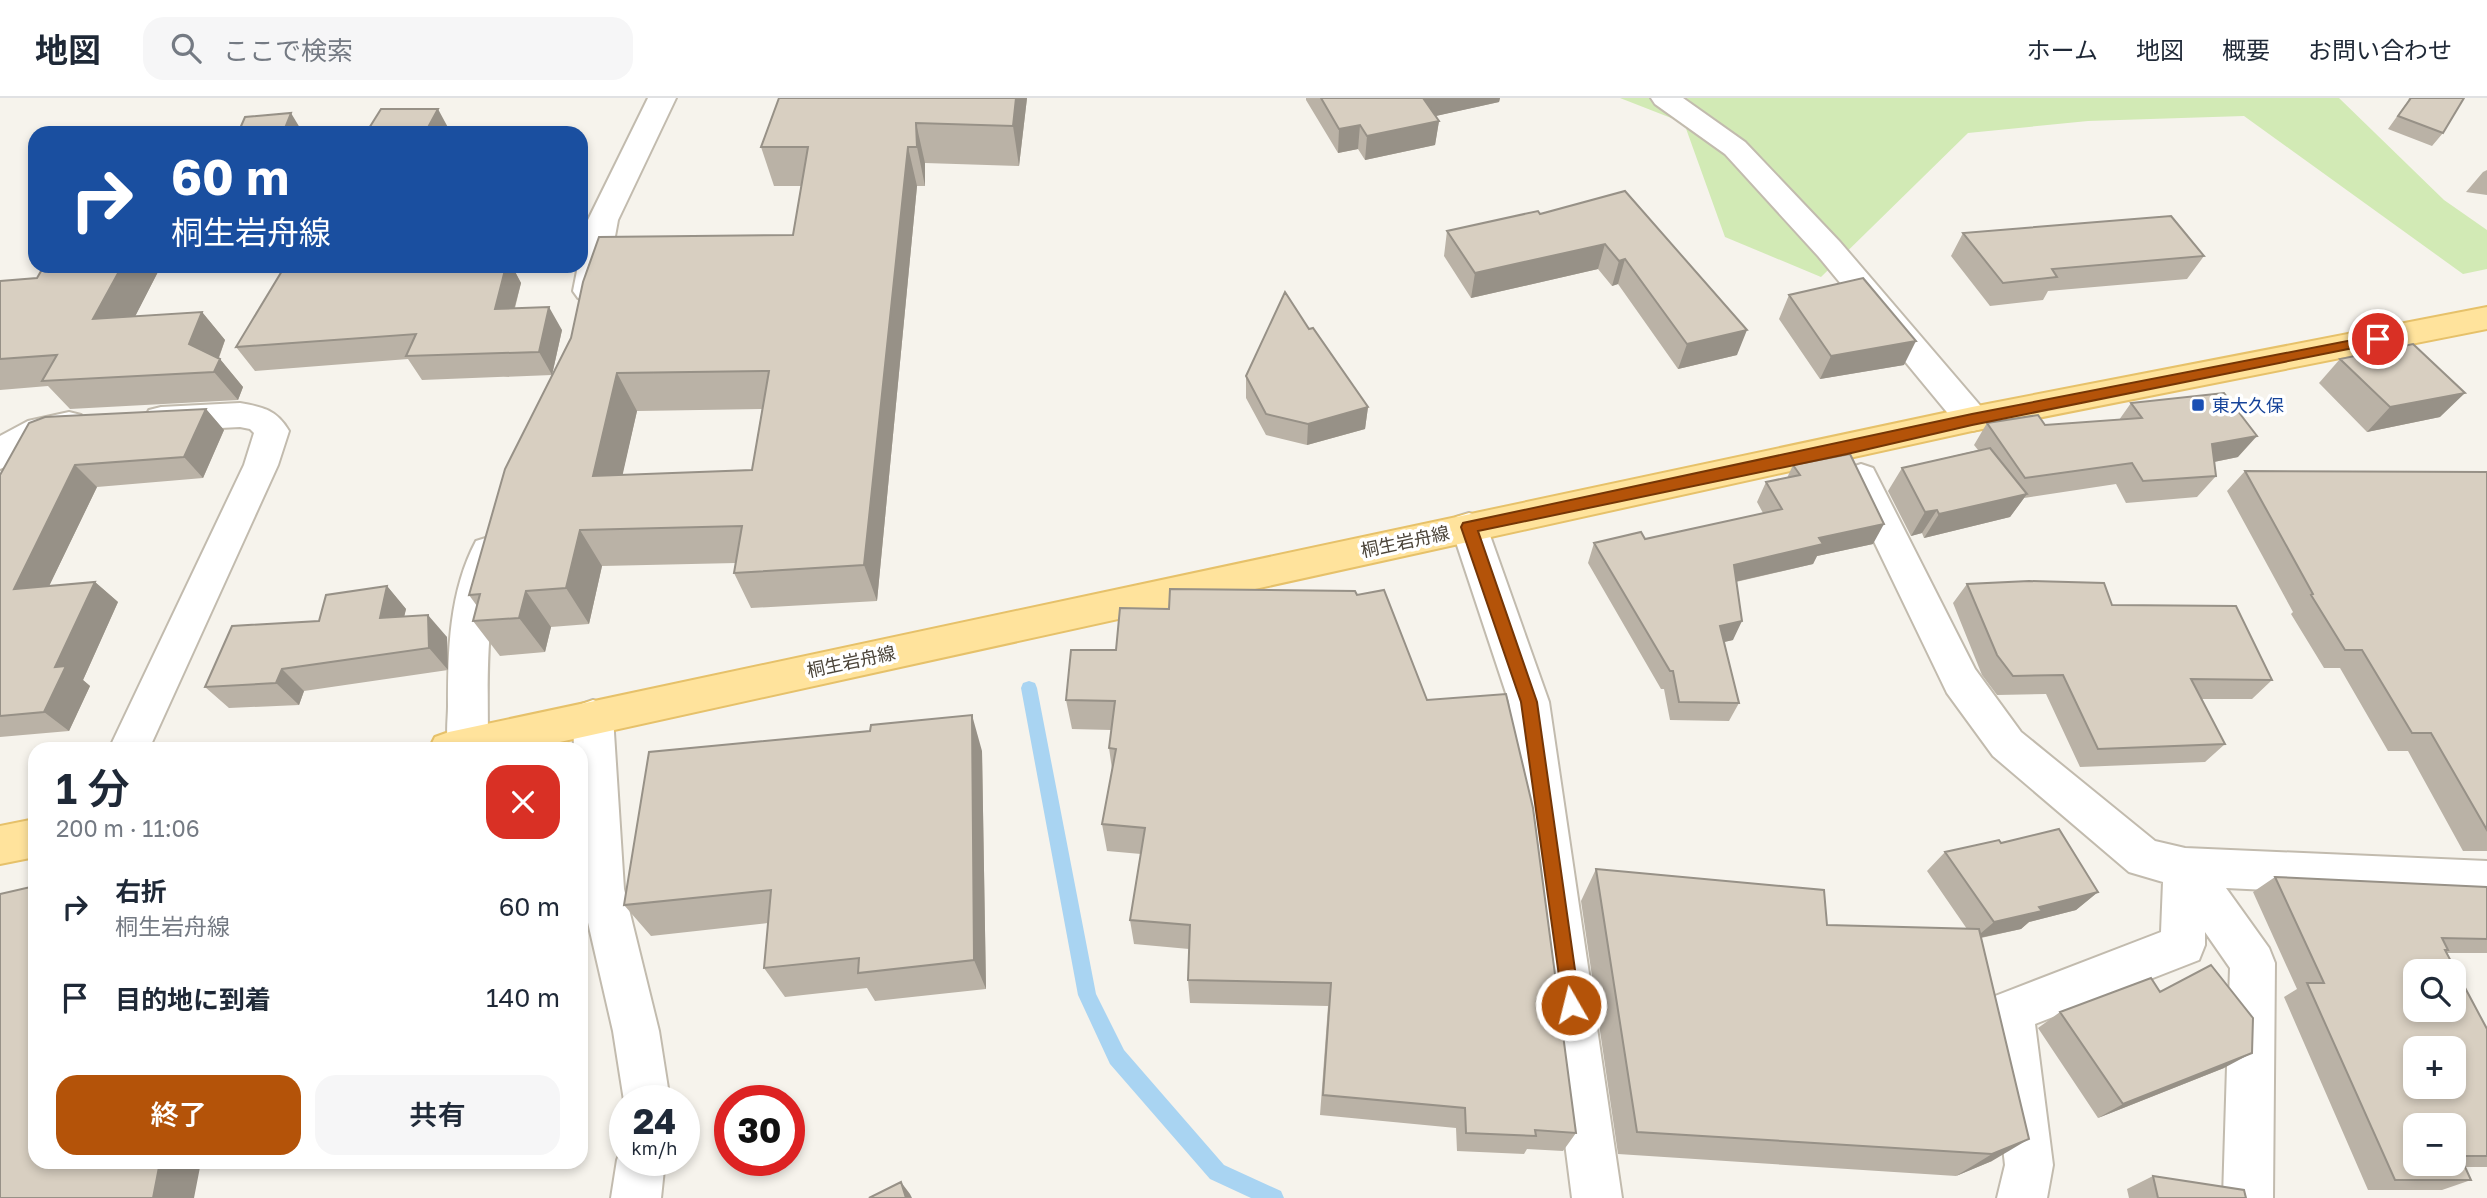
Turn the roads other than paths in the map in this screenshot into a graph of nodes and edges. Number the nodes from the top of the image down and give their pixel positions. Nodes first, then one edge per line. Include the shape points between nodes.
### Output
1 (662, 98) edge
2 (1665, 98) edge
3 (2487, 318) edge
4 (582, 323) edge
5 (1972, 419) junction
6 (1847, 448) junction
7 (0, 456) edge
8 (1469, 527) junction
9 (499, 528) edge
10 (593, 717) junction
11 (132, 742) edge
12 (458, 742) edge
13 (480, 742) edge
14 (28, 839) edge
15 (0, 845) edge
16 (2185, 867) junction
17 (2487, 881) edge
18 (644, 1085) edge
19 (639, 1176) edge
20 (636, 1198) edge
21 (1597, 1198) edge
22 (2022, 1198) edge
23 (2248, 1198) edge

1 - 4 street via 603,220
2 - 5 street via 1735,148 1829,249
3 - 5 main road, 桐生岩舟線
5 - 6 main road, 桐生岩舟線
6 - 8 main road, 桐生岩舟線
6 - 16 street via 1961,681 2007,744 2144,858
7 - 11 street via 10,444 66,424 240,415 261,419 272,431 261,465
8 - 10 main road, 桐生岩舟線
8 - 21 street via 1529,702
9 - 12 street via 482,566 470,621
10 - 13 main road, 桐生岩舟線
10 - 18 street via 602,889 636,1031
14 - 15 main road
16 - 17 street
16 - 22 street via 2183,945 2011,1012 2029,1166
16 - 23 street via 2253,963
19 - 20 street

